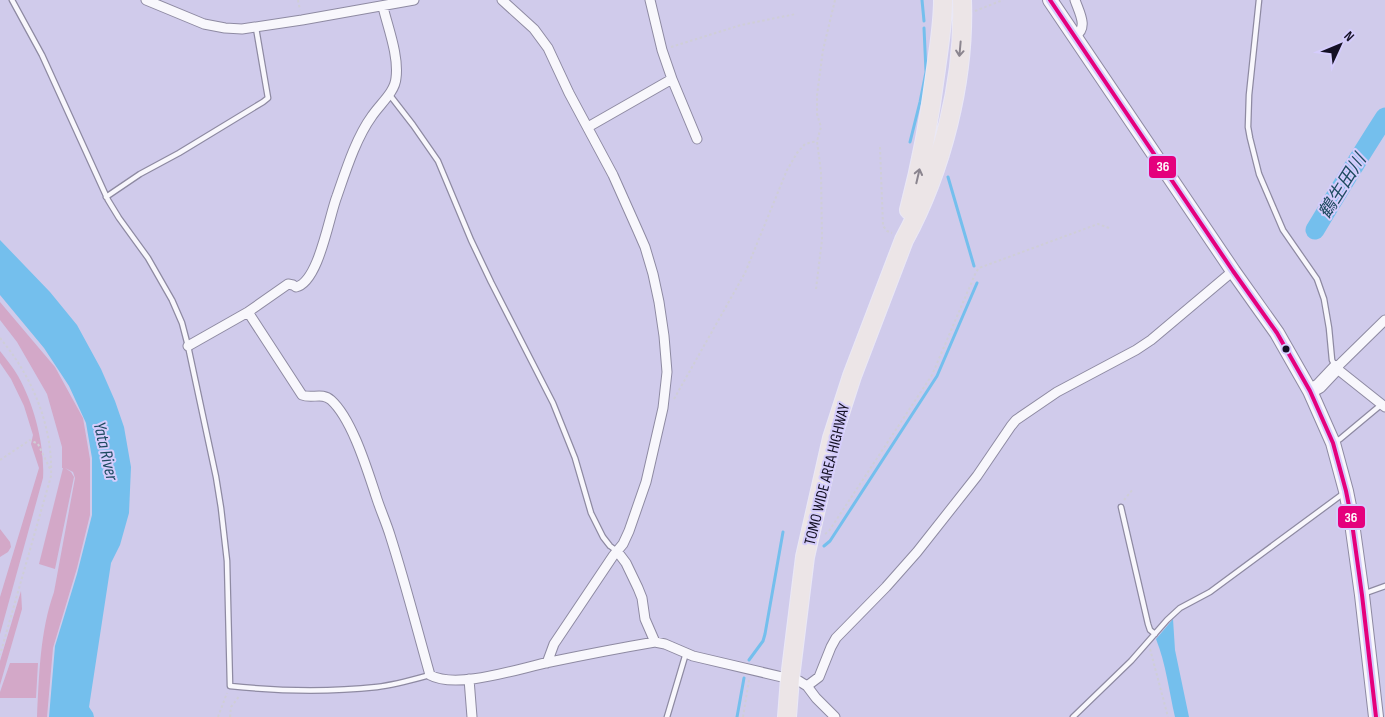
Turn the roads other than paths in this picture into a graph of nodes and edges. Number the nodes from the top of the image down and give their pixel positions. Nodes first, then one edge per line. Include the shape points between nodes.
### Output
1 (12, 0) edge
2 (146, 0) edge
3 (414, 0) edge
4 (502, 0) edge
5 (650, 0) edge
6 (943, 0) edge
7 (962, 0) edge
8 (1050, 0) edge
9 (1075, 0) edge
10 (1259, 0) edge
11 (383, 6) junction
12 (256, 27) junction
13 (1075, 36) junction
14 (672, 79) junction
15 (389, 94) junction
16 (588, 126) junction
17 (697, 139) dead end
18 (106, 197) junction
19 (904, 240) junction
20 (1233, 270) junction
21 (248, 312) junction
22 (1385, 320) edge
23 (188, 346) junction
24 (1336, 368) junction
25 (1310, 391) junction
26 (1384, 404) edge
27 (1333, 443) junction
28 (1346, 491) junction
29 (1121, 507) road end
30 (617, 551) junction
31 (1385, 586) edge
32 (1362, 595) junction
33 (1155, 634) junction
34 (655, 642) junction
35 (686, 653) junction
36 (547, 663) junction
37 (430, 676) junction
38 (790, 678) junction
39 (469, 679) junction
40 (807, 686) junction
41 (472, 717) edge
42 (667, 717) edge
43 (787, 717) edge
44 (835, 717) edge
45 (1072, 717) edge
46 (1376, 717) edge

1 - 18 lane via 42,55
2 - 12 street via 204,24
3 - 11 street
4 - 16 street via 543,40
5 - 14 street
19 -> 6 highway, TOMO WIDE AREA HIGHWAY via 930,112 943,23
7 -> 19 highway, TOMO WIDE AREA HIGHWAY via 960,60 946,132 930,184
8 - 13 street
9 - 13 street via 1082,22 1082,30
10 - 24 lane via 1249,95 1250,138 1259,174 1283,230 1317,279 1324,299 1332,360
11 - 12 street
11 - 15 street via 396,66 395,84
12 - 18 lane via 268,98
13 - 20 street
14 - 16 street
14 - 17 street
15 - 21 street via 364,126 311,274 301,286 288,284
15 - 30 lane via 438,161 490,282 553,403 575,458 591,513 603,537
16 - 30 street via 645,247 659,302 666,355 663,408 646,482 629,531
18 - 23 lane via 172,300
19 - 38 highway, TOMO WIDE AREA HIGHWAY via 835,429 806,557
20 - 25 street via 1277,332
20 - 40 street via 1152,340 1057,392 1011,426 978,476 917,552 836,638 819,677
21 - 23 street
21 - 37 street via 302,394 329,398 350,429 390,535
22 - 24 street
23 - 37 lane via 221,508 227,570 230,686 316,690 377,687
24 - 25 street
24 - 26 street
25 - 27 street
26 - 27 lane
27 - 28 street
28 - 32 street
28 - 33 lane via 1210,592 1180,608
29 - 33 lane via 1148,624
30 - 34 street via 638,588 645,619
30 - 36 street via 554,644
31 - 32 lane
32 - 46 street
33 - 45 lane
34 - 35 street
34 - 36 street
35 - 38 street
35 - 42 lane
36 - 39 street
37 - 39 street via 444,680
38 - 40 street
38 - 43 highway, TOMO WIDE AREA HIGHWAY
39 - 41 street
40 - 44 street

